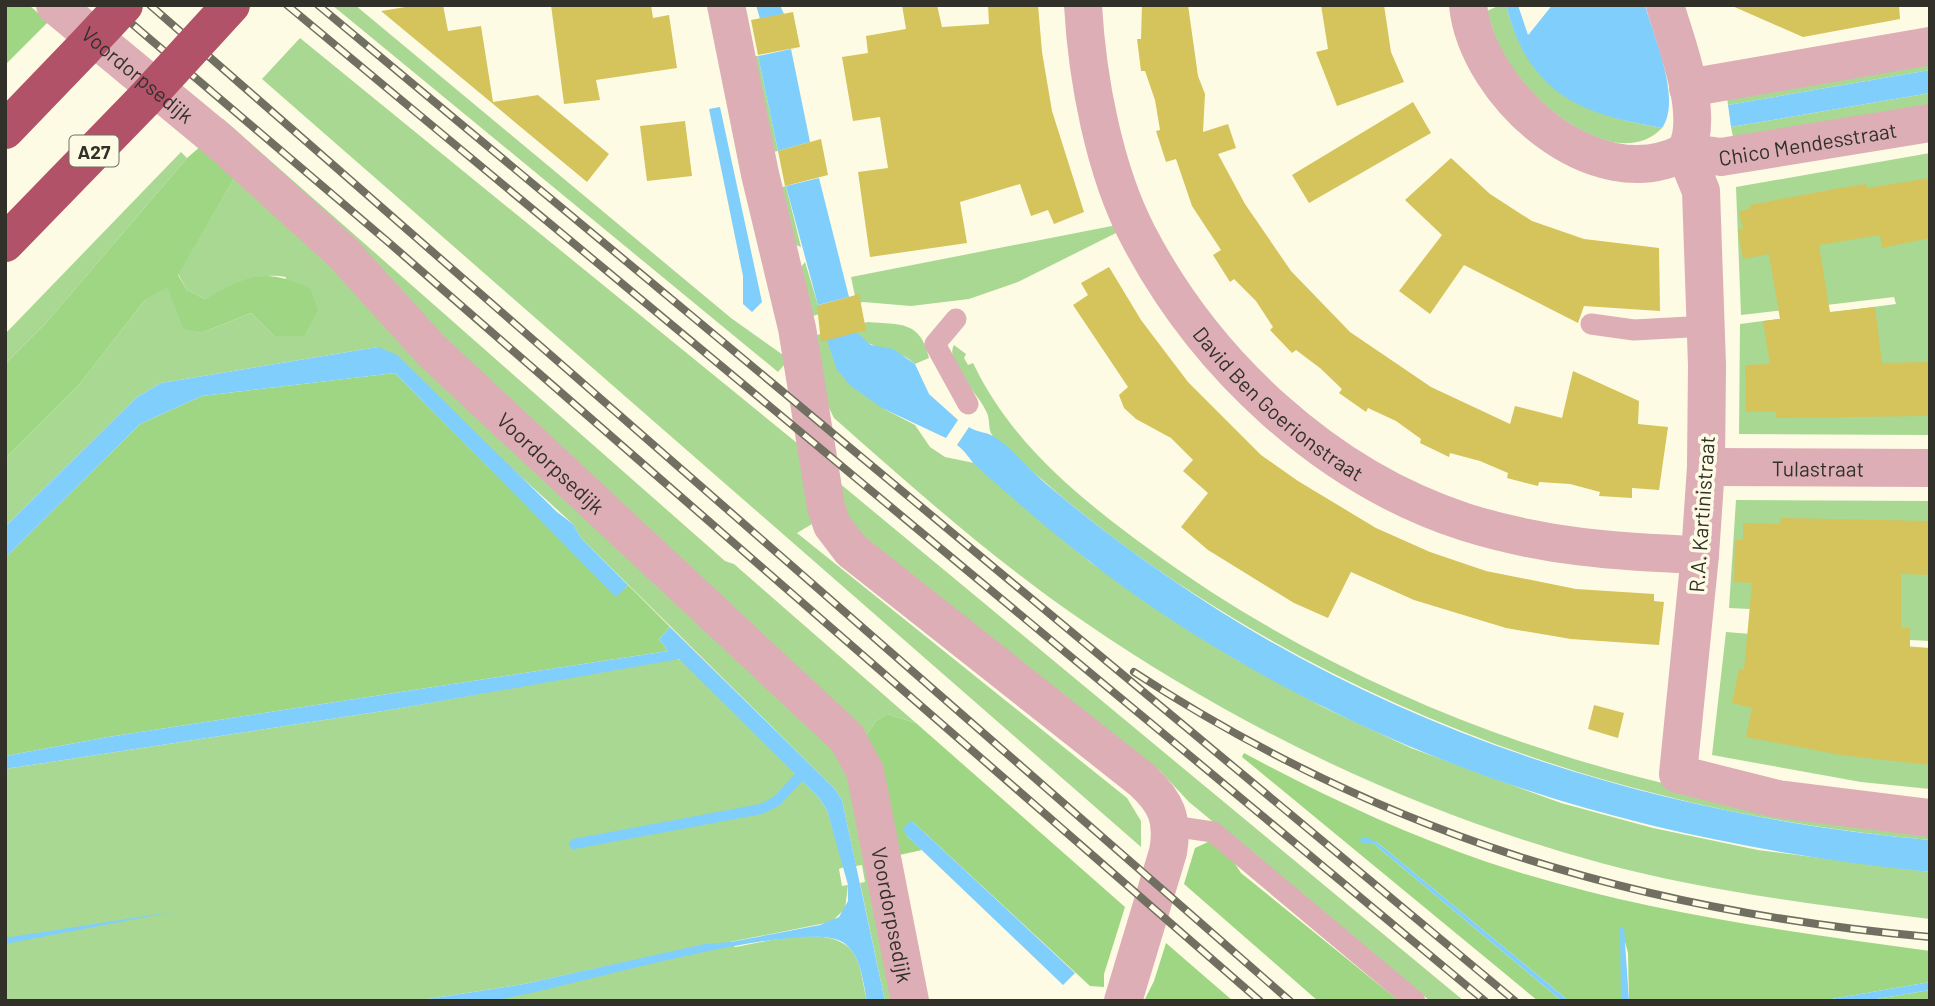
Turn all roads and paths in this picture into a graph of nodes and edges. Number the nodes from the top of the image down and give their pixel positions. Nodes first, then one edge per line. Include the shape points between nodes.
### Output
1 (55, 5) edge
2 (124, 5) edge
3 (231, 5) edge
4 (726, 5) edge
5 (1083, 5) edge
6 (1468, 5) edge
7 (1665, 5) edge
8 (1930, 46) edge
9 (1688, 88) junction
10 (1930, 123) edge
11 (5, 130) edge
12 (1685, 152) junction
13 (5, 243) edge
14 (956, 318) dead end
15 (1591, 324) dead end
16 (1707, 326) junction
17 (968, 404) dead end
18 (1706, 467) junction
19 (1930, 468) edge
20 (1700, 555) junction
21 (1930, 818) edge
22 (1172, 826) junction
23 (910, 1001) edge
24 (1123, 1001) edge
25 (1415, 1001) edge

1 - 23 street, Voordorpsedijk via 223,144 342,252 431,351 847,738 865,771
2 - 11 highway, bridge
3 - 13 highway, A27, bridge
4 - 22 street via 797,328 832,525 850,550 1142,780 1162,802
5 - 20 street, David Ben Goerionstraat via 1086,64 1104,141 1138,234 1217,351 1273,410 1336,458 1387,488 1464,521 1598,551
6 - 12 street via 1487,62 1508,97 1559,140 1600,158 1627,163 1670,160
7 - 9 street
8 - 9 street
9 - 12 street via 1692,125
10 - 12 street, Chico Mendesstraat via 1721,157
12 - 16 street, R.A. Kartinistraat via 1701,191
14 - 17 lane via 935,344
15 - 16 lane via 1633,330
16 - 18 street, R.A. Kartinistraat
18 - 19 street, Tulastraat
18 - 20 street, R.A. Kartinistraat
20 - 21 street, R.A. Kartinistraat via 1678,774 1778,799
22 - 24 street
22 - 25 lane via 1213,832

